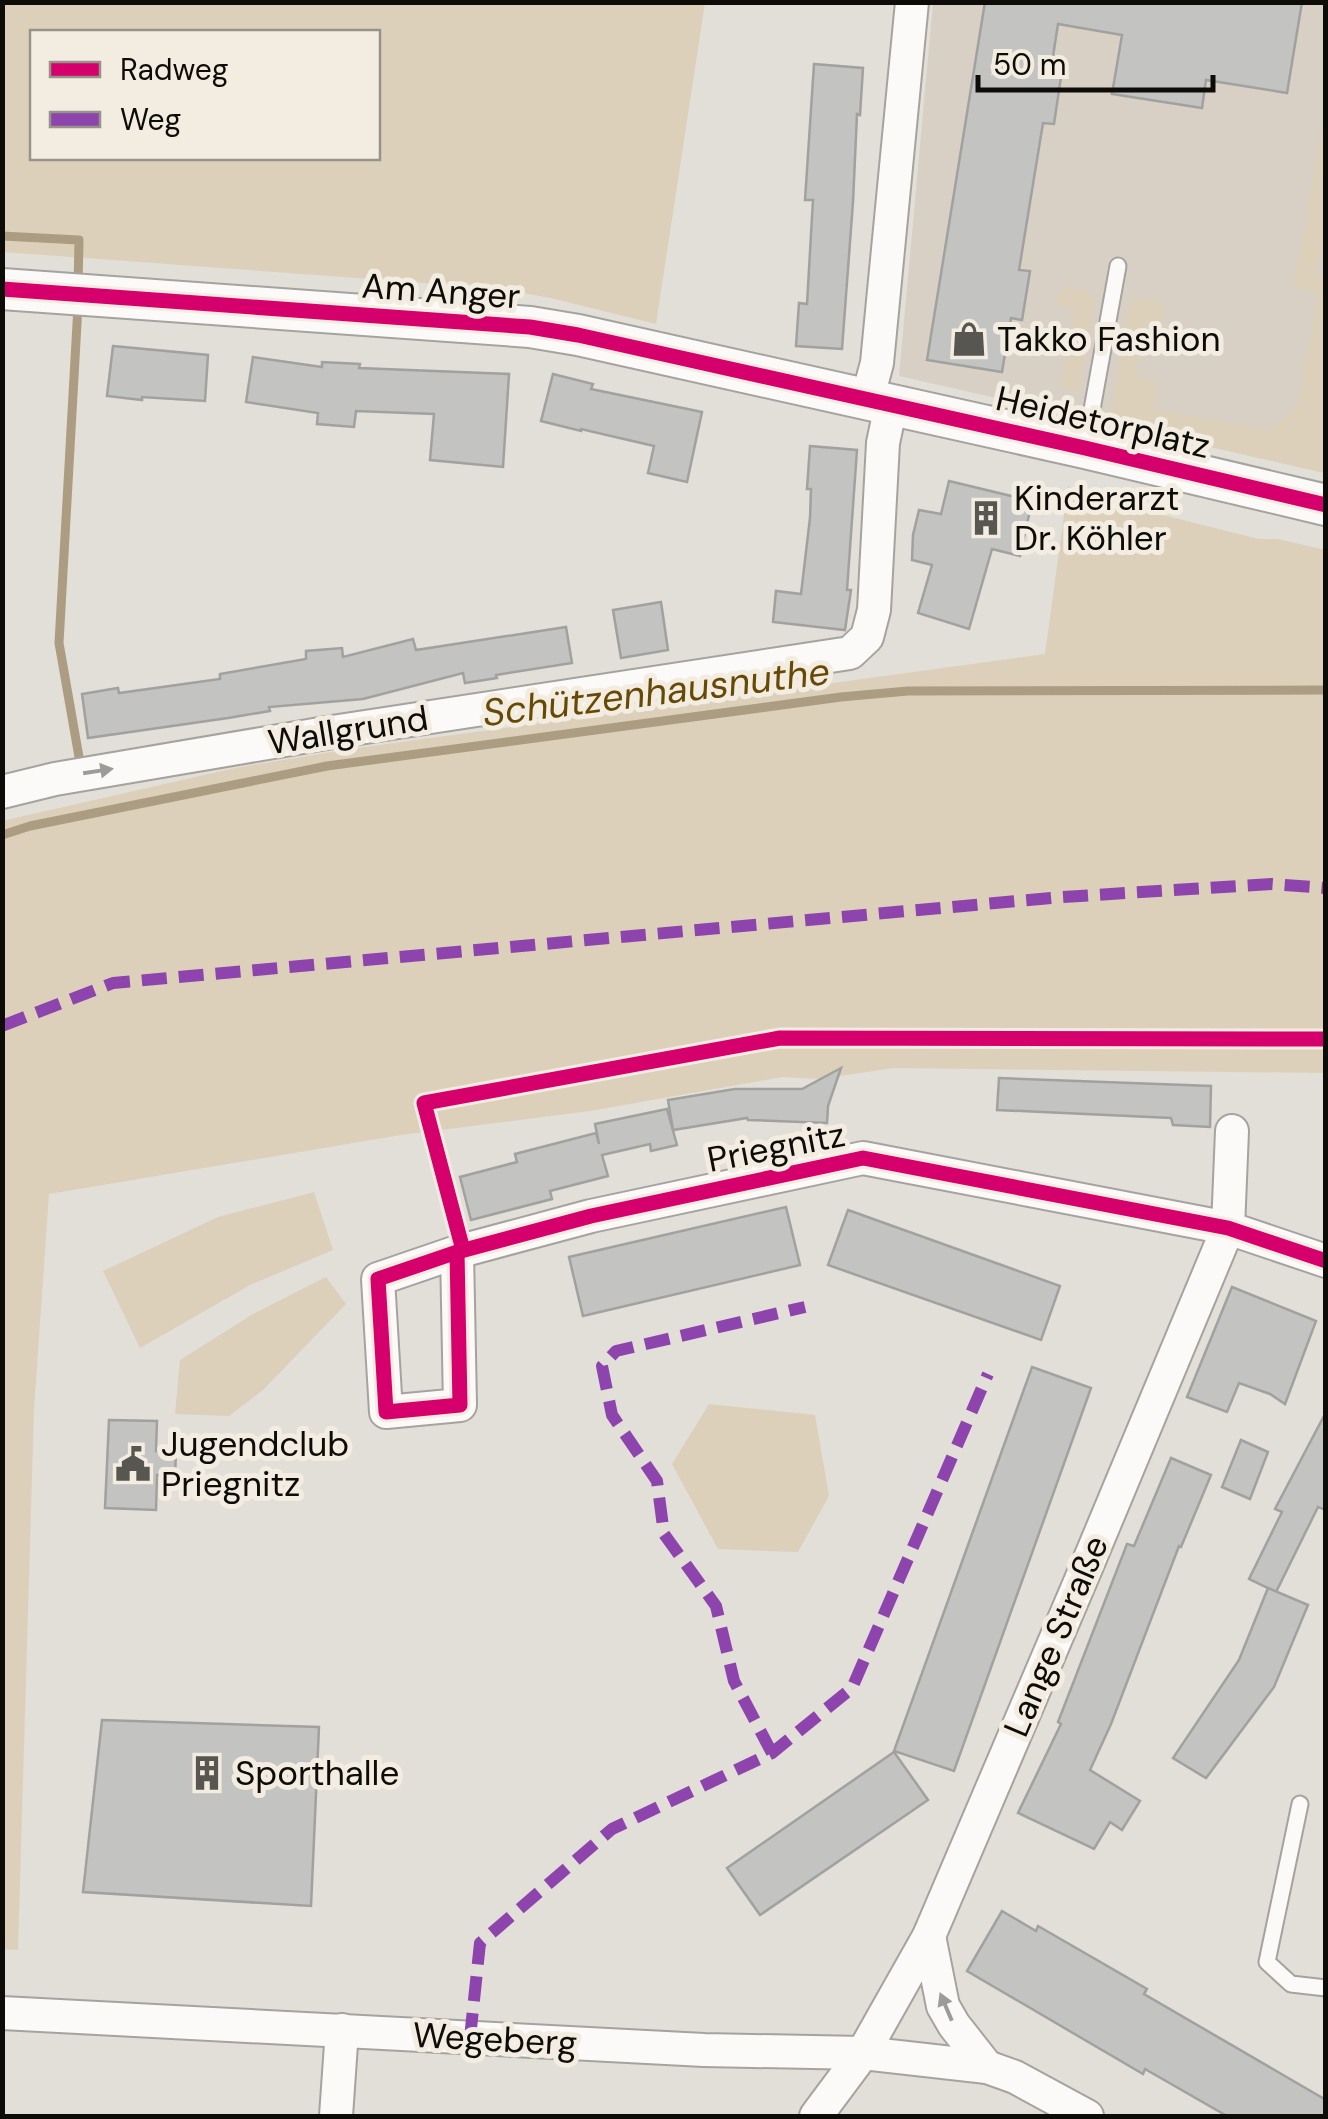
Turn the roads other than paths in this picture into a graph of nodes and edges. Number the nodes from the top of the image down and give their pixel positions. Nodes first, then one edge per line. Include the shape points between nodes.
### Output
1 (912, 2) edge
2 (1118, 266) dead end
3 (2, 289) edge
4 (879, 403) junction
5 (1085, 448) junction
6 (1326, 505) edge
7 (2, 792) edge
8 (1232, 1132) dead end
9 (1228, 1228) junction
10 (457, 1252) junction
11 (1326, 1261) edge
12 (1300, 1804) dead end
13 (929, 1936) junction
14 (1326, 1988) edge
15 (2, 2013) edge
16 (342, 2030) junction
17 (864, 2052) junction
18 (987, 2067) junction
19 (336, 2116) edge
20 (816, 2116) edge
21 (1086, 2116) edge

1 - 4 street via 877,363
2 - 5 lane
3 - 4 street, Am Anger via 530,327
4 - 5 street, Heidetorplatz
7 -> 4 street, Wallgrund via 326,733 850,653 867,637 874,610
5 - 6 street, Heidetorplatz
8 - 9 street, Lange Straße
9 - 10 street, Priegnitz via 863,1158
9 - 11 street, Priegnitz
9 - 13 street, Lange Straße
10 - 10 street, Priegnitz via 378,1279 386,1412 460,1405
12 - 14 lane via 1267,1962 1290,1984
13 - 17 street, Lange Straße
18 -> 13 street, Wegeberg via 943,2006
15 - 16 street, Wegeberg
16 - 17 street, Wegeberg
16 - 19 street
17 - 18 street, Wegeberg
17 - 20 street, Lange Straße
18 - 21 street, Wegeberg

